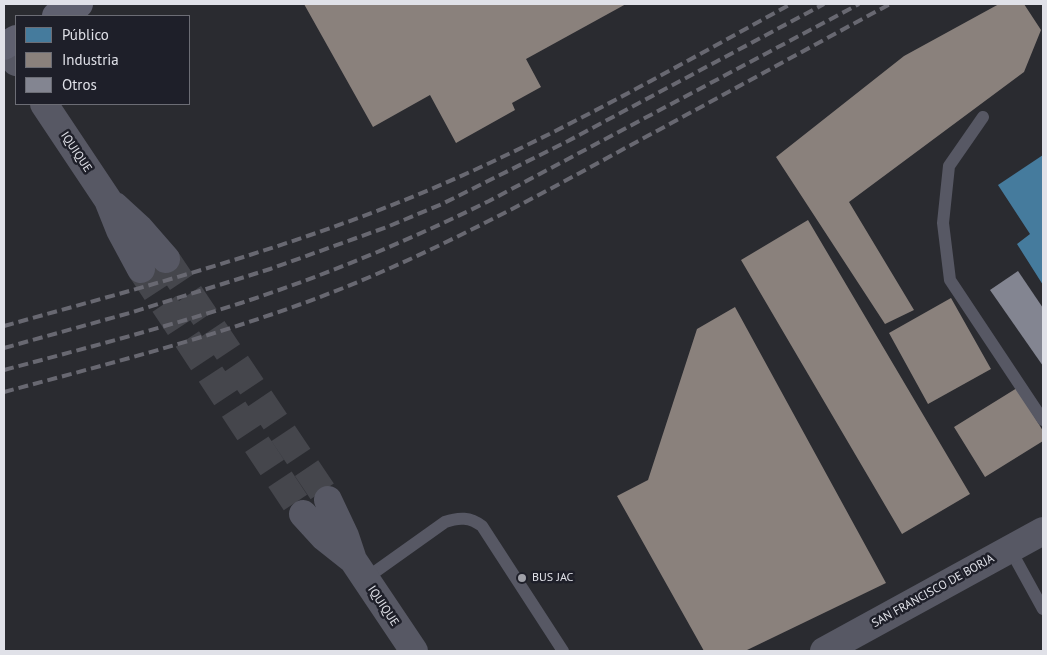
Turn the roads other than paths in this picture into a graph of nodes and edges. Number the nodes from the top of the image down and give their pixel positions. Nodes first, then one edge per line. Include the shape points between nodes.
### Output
1 (79, 4) edge
2 (58, 15) edge
3 (45, 105) edge
4 (983, 118) dead end
5 (108, 200) junction
6 (166, 259) tunnel mouth
7 (140, 269) tunnel mouth
8 (1043, 420) edge
9 (328, 500) tunnel mouth
10 (303, 514) tunnel mouth
11 (1043, 530) edge
12 (1010, 549) junction
13 (359, 570) junction
14 (1043, 610) edge
15 (414, 651) edge
16 (562, 651) edge
17 (824, 651) edge

1 - 2 main road
3 - 5 street, IQUIQUE
4 - 8 lane via 949,166 943,223 950,280
5 - 6 street, IQUIQUE via 140,228
5 - 7 street, IQUIQUE
9 - 13 street, IQUIQUE
10 - 13 street, IQUIQUE
11 - 12 street, SAN FRANCISCO DE BORJA
12 - 14 lane
12 - 17 street, SAN FRANCISCO DE BORJA
13 - 15 street, IQUIQUE
13 - 16 lane via 445,522 455,518 475,520 482,526

